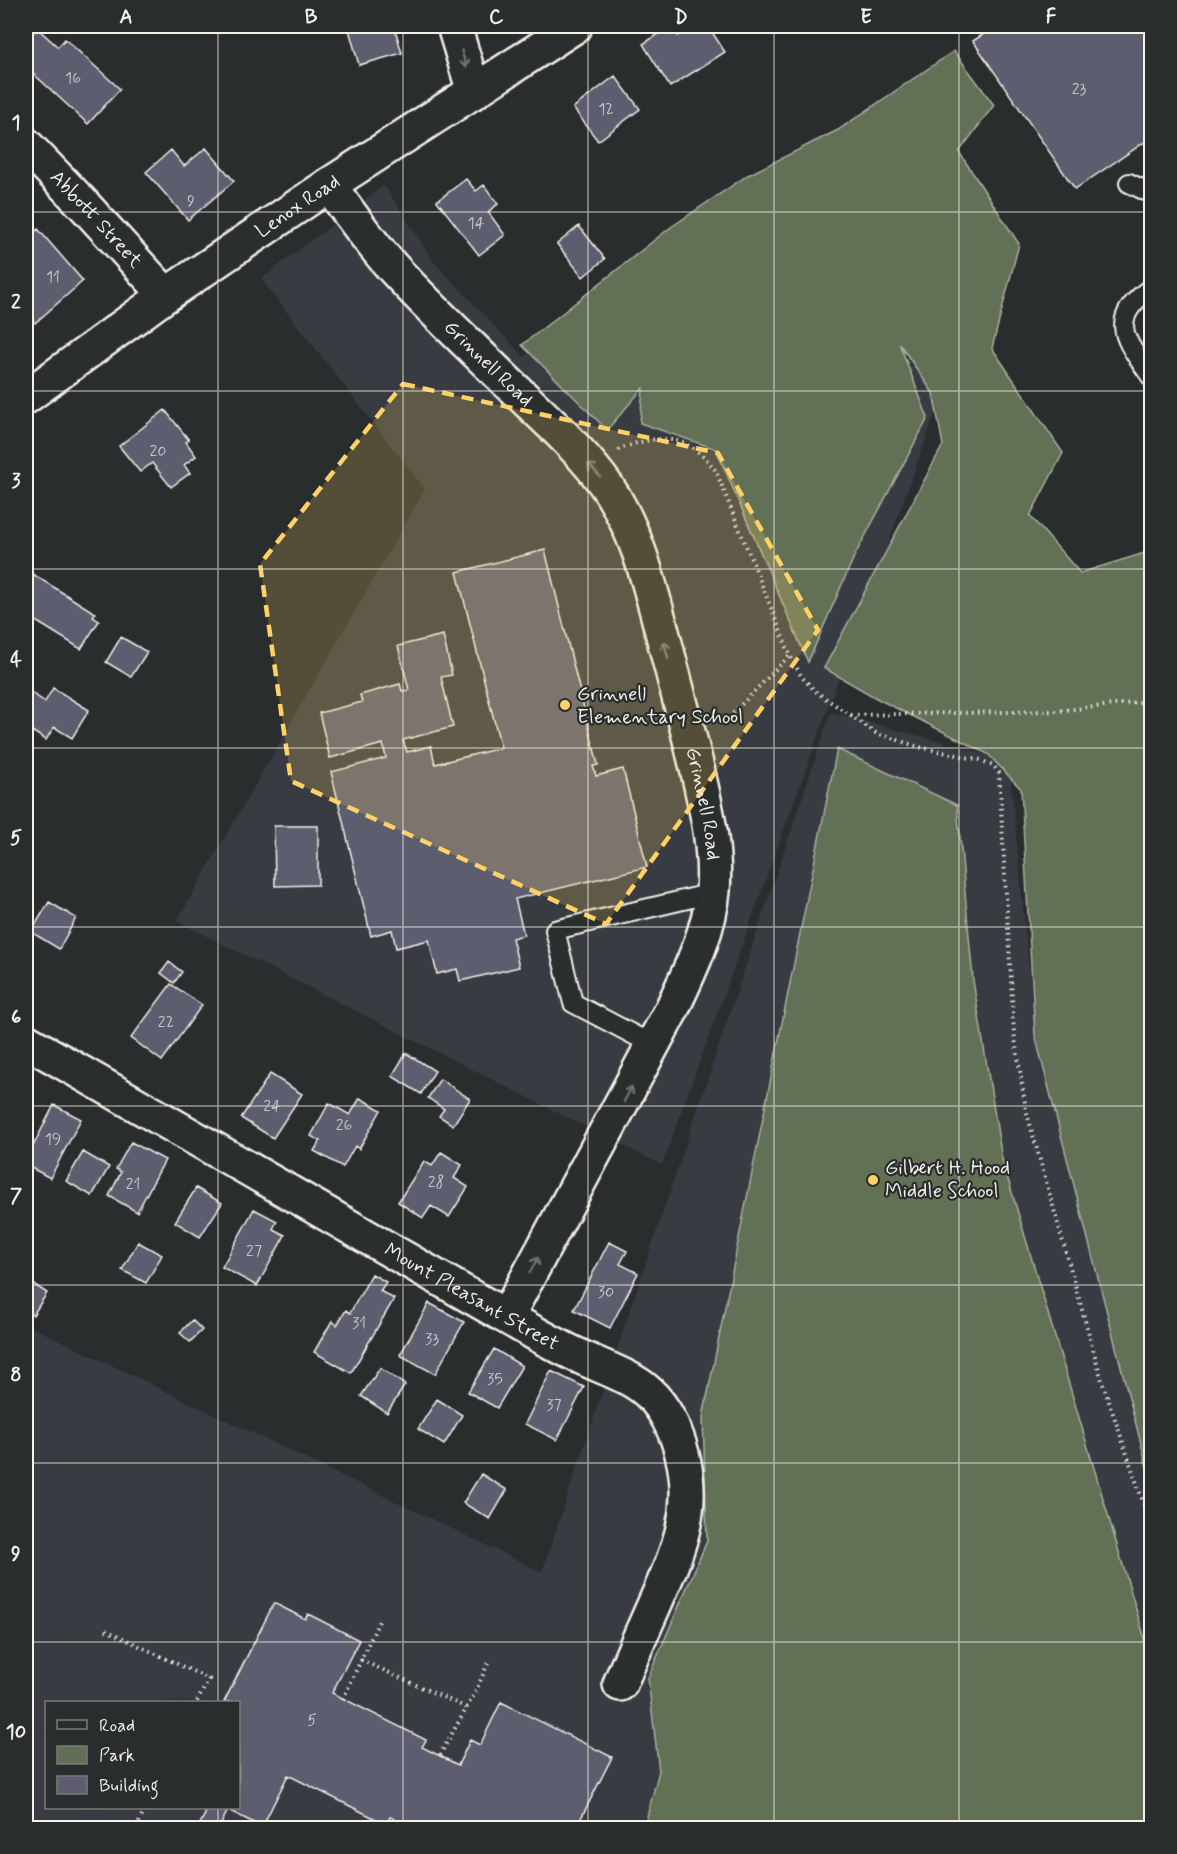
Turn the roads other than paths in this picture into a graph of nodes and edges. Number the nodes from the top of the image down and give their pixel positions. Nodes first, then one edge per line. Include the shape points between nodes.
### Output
1 (454, 26) edge
2 (575, 26) edge
3 (474, 92) junction
4 (26, 145) edge
5 (1129, 183) dead end
6 (329, 185) junction
7 (1152, 194) edge
8 (1152, 287) edge
9 (166, 296) junction
10 (1152, 378) edge
11 (26, 397) edge
12 (712, 893) junction
13 (26, 1041) edge
14 (653, 1046) junction
15 (507, 1316) junction
16 (620, 1684) dead end

1 -> 3 street
2 - 3 street, Lenox Road
3 - 6 street, Lenox Road
4 - 9 street, Abbott Street
5 - 7 lane
6 - 9 street, Lenox Road
12 -> 6 street, Grinnell Road via 711,830 692,747 638,551 622,512 601,478 559,432 393,268
8 - 10 lane via 1135,299 1127,310 1124,325 1127,342
9 - 11 street, Lenox Road
12 - 14 street, Grinnell Road via 707,924 693,962
12 - 14 lane via 555,930 573,1003
13 - 15 street, Mount Pleasant Street
15 -> 14 street, Grinnell Road
15 - 16 street, Mount Pleasant Street via 648,1392 673,1428 682,1454 688,1506 684,1529

